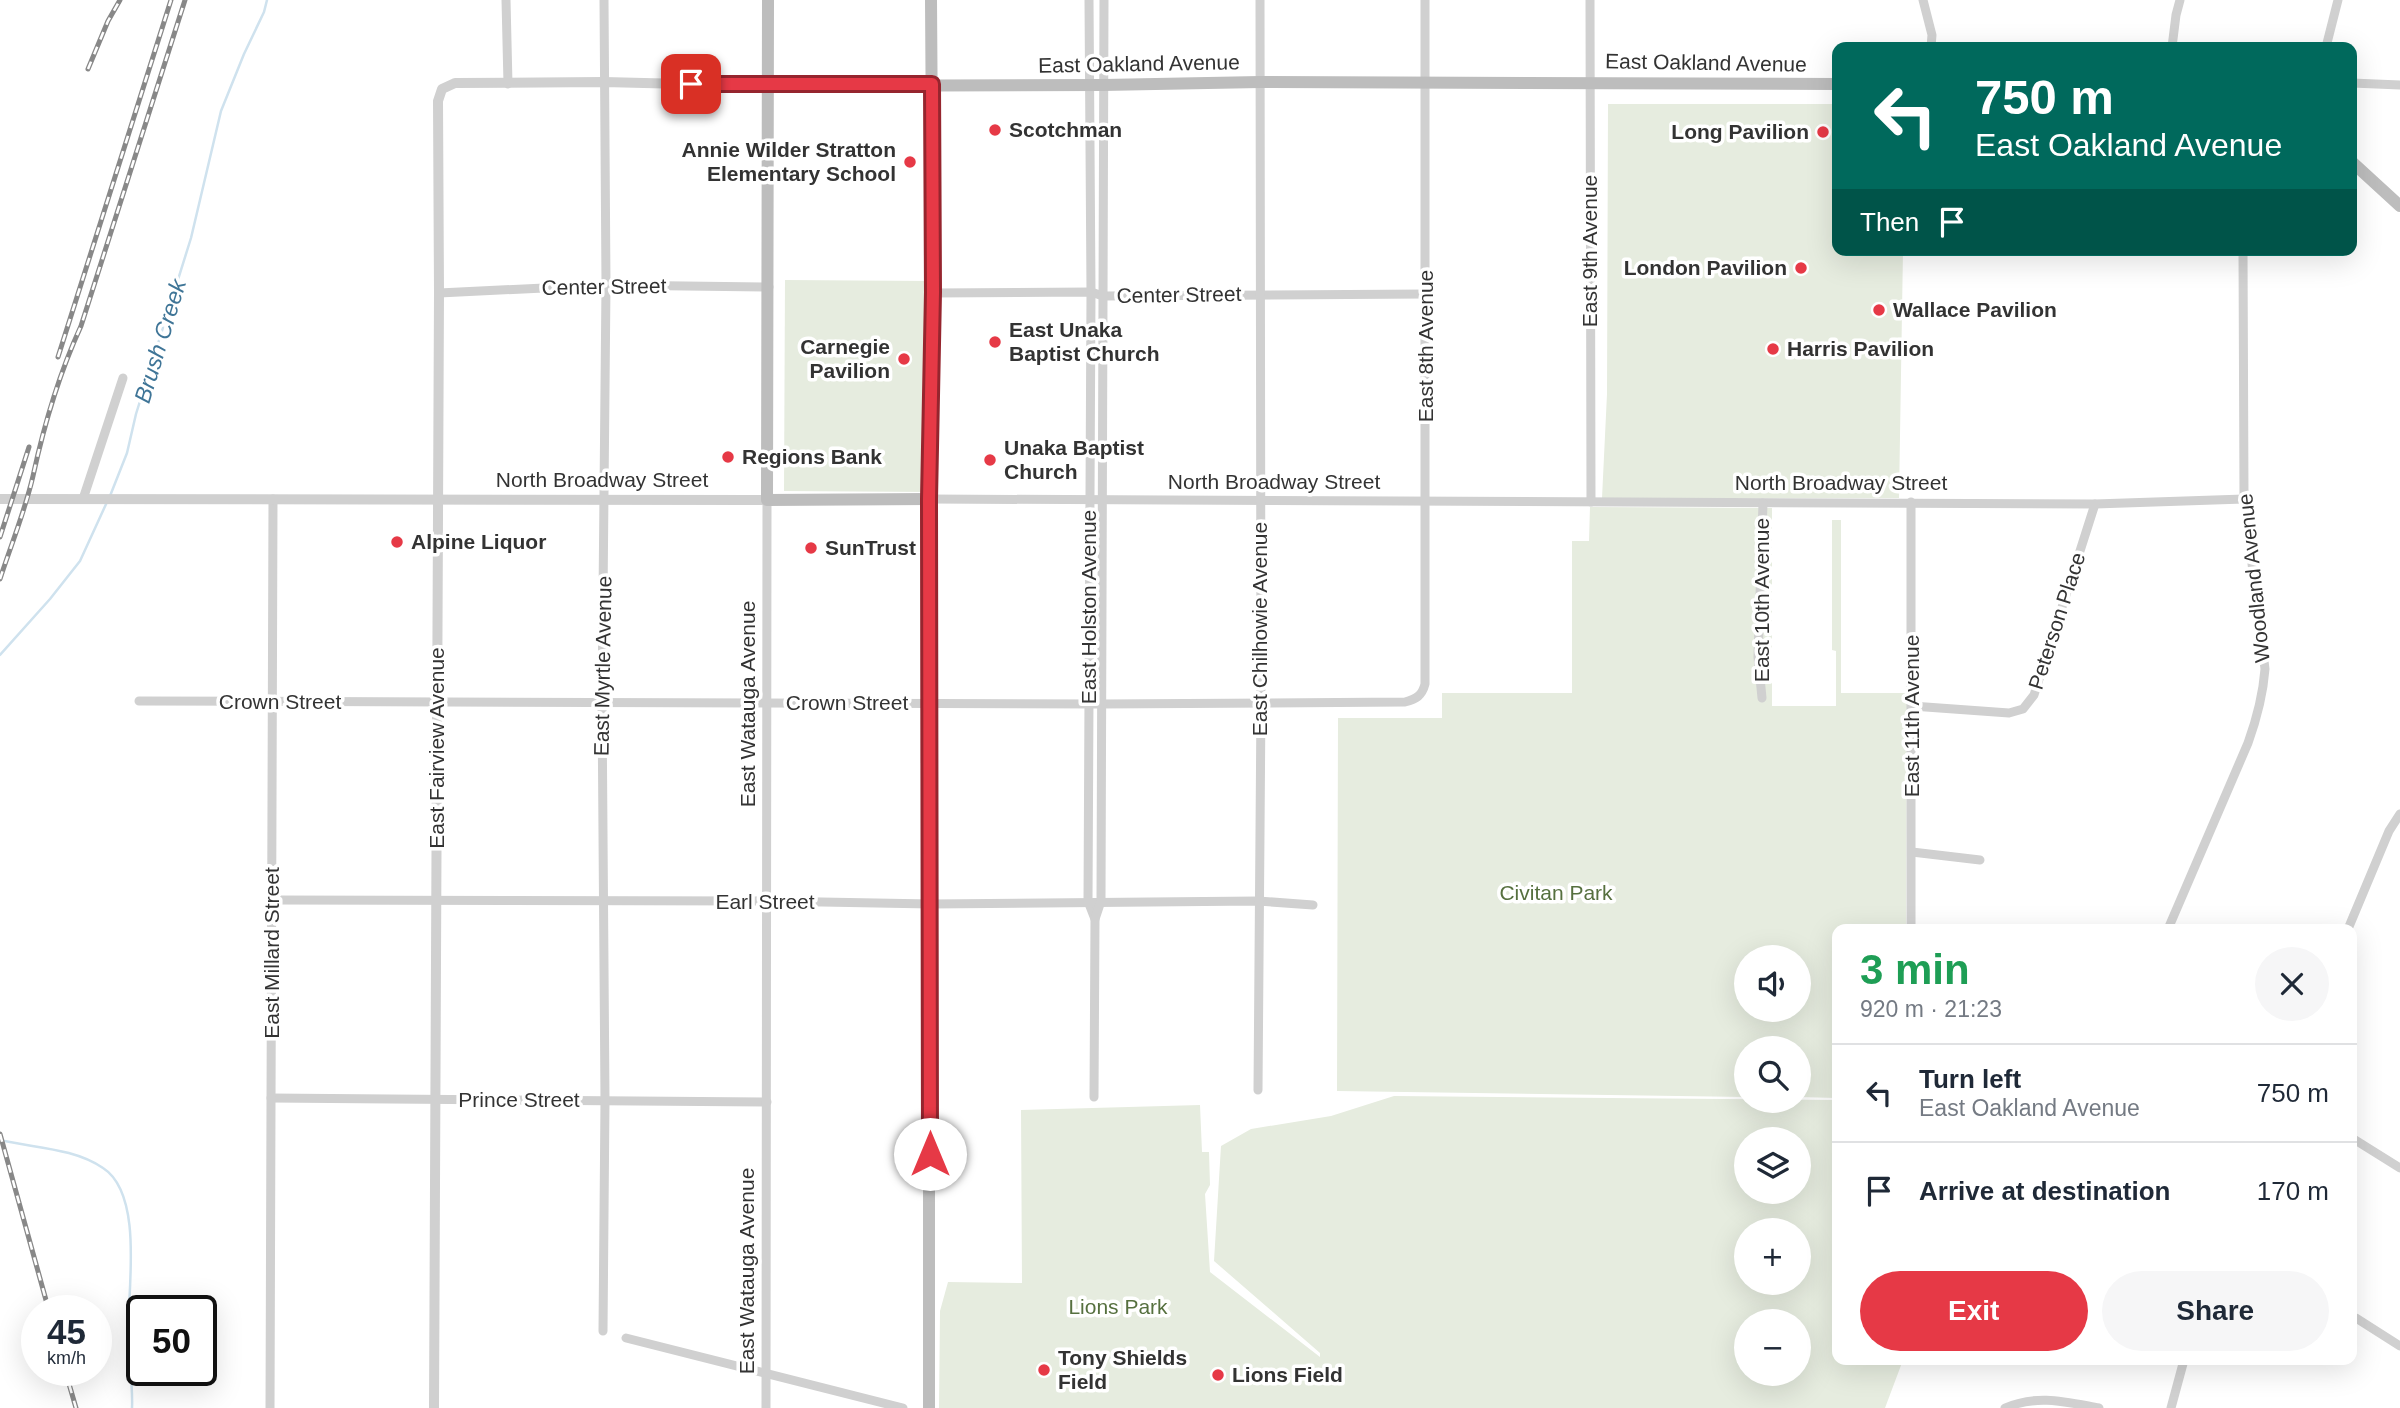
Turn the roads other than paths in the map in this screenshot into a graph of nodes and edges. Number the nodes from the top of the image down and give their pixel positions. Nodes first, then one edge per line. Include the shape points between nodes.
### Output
1 (506, 0) edge
2 (604, 0) edge
3 (768, 0) edge
4 (931, 0) edge
5 (1089, 0) edge
6 (1104, 0) edge
7 (1260, 0) edge
8 (1425, 0) edge
9 (1590, 0) edge
10 (1923, 0) edge
11 (2180, 0) edge
12 (2339, 0) edge
13 (1931, 42) edge
14 (2173, 42) edge
15 (2327, 42) edge
16 (604, 82) junction
17 (1260, 82) junction
18 (1590, 82) junction
19 (1425, 83) junction
20 (2357, 83) edge
21 (508, 84) junction
22 (932, 84) junction
23 (1832, 84) edge
24 (1089, 85) junction
25 (1103, 85) junction
26 (2400, 85) edge
27 (768, 86) junction
28 (442, 89) joint
29 (2357, 167) edge
30 (2400, 206) edge
31 (2243, 256) edge
32 (606, 285) junction
33 (769, 287) junction
34 (933, 292) junction
35 (1091, 292) junction
36 (439, 293) junction
37 (1259, 294) junction
38 (1426, 294) junction
39 (1103, 296) junction
40 (123, 378) dead end
41 (5, 499) edge
42 (88, 499) junction
43 (273, 499) junction
44 (438, 499) junction
45 (605, 499) junction
46 (929, 499) junction
47 (2244, 499) junction
48 (767, 500) junction
49 (1090, 500) junction
50 (1102, 500) junction
51 (1259, 502) junction
52 (1426, 502) junction
53 (1591, 502) junction
54 (1911, 502) junction
55 (1763, 503) junction
56 (2095, 505) junction
57 (1423, 692) joint
58 (1762, 698) dead end
59 (139, 701) dead end
60 (602, 701) junction
61 (272, 702) junction
62 (768, 702) junction
63 (1088, 702) junction
64 (437, 703) junction
65 (929, 703) junction
66 (1261, 703) junction
67 (1101, 704) junction
68 (1912, 706) junction
69 (2400, 814) edge
70 (1912, 852) junction
71 (1980, 860) dead end
72 (272, 900) junction
73 (767, 901) junction
74 (1088, 901) junction
75 (1101, 901) junction
76 (1258, 901) junction
77 (435, 902) junction
78 (602, 902) junction
79 (931, 904) junction
80 (1313, 905) dead end
81 (1095, 919) junction
82 (1911, 924) edge
83 (2170, 924) edge
84 (2350, 924) edge
85 (1258, 1090) dead end
86 (1094, 1097) dead end
87 (271, 1098) junction
88 (435, 1100) junction
89 (605, 1100) junction
90 (767, 1102) junction
91 (2357, 1141) edge
92 (2400, 1168) edge
93 (2357, 1319) edge
94 (603, 1331) dead end
95 (626, 1338) dead end
96 (2400, 1346) edge
97 (2183, 1365) edge
98 (765, 1372) junction
99 (270, 1408) edge
100 (434, 1408) edge
101 (766, 1408) edge
102 (903, 1408) edge
103 (929, 1408) edge
104 (2005, 1408) edge
105 (2099, 1408) edge
106 (2171, 1408) edge

1 - 21 street
2 - 16 street, East Myrtle Avenue
3 - 27 main road, East Watauga Avenue
4 - 22 main road
5 - 24 street, East Holston Avenue
6 - 25 street, East Holston Avenue
7 - 17 street, East Chilhowie Avenue
8 - 19 street, East 8th Avenue
9 - 18 street, East 9th Avenue
10 - 13 street
11 - 14 street
12 - 15 street
16 - 21 street, East Oakland Avenue
16 - 27 street, East Oakland Avenue
16 - 32 street, East Myrtle Avenue
17 - 19 main road, East Oakland Avenue
17 - 25 main road, East Oakland Avenue
17 - 37 street, East Chilhowie Avenue
18 - 19 main road, East Oakland Avenue
18 - 23 main road, East Oakland Avenue
18 - 53 street, East 9th Avenue
19 - 38 street, East 8th Avenue
20 - 26 street
21 - 28 street, East Oakland Avenue via 455,83
22 - 24 main road, East Oakland Avenue
22 - 27 main road, East Oakland Avenue
22 - 34 main road
24 - 25 main road, East Oakland Avenue
24 - 35 street, East Holston Avenue
25 - 39 street, East Holston Avenue
27 - 33 main road, East Watauga Avenue
28 - 36 street, East Fairview Avenue via 438,101
29 - 30 main road
31 - 47 street, Woodland Avenue
32 - 33 street, Center Street
32 - 36 street, Center Street
32 - 45 street, East Myrtle Avenue
33 - 48 main road, East Watauga Avenue
34 - 35 street, Center Street
34 - 46 main road
35 - 39 street, Center Street
35 - 49 street, East Holston Avenue
36 - 44 street, East Fairview Avenue
37 - 38 street, Center Street
37 - 39 street, Center Street
37 - 51 street, East Chilhowie Avenue
38 - 52 street, East 8th Avenue
39 - 50 street, East Holston Avenue
40 - 42 street
41 - 42 street, North Broadway Street
42 - 43 street, North Broadway Street
43 - 44 street, North Broadway Street
43 - 61 street, East Millard Street
44 - 45 street, North Broadway Street
44 - 64 street, East Fairview Avenue
45 - 48 street, North Broadway Street
45 - 60 street, East Myrtle Avenue
46 - 48 main road, North Broadway Street
46 - 49 street, North Broadway Street
46 - 65 main road
47 - 56 street, North Broadway Street
47 - 83 street, Woodland Avenue via 2265,669 2263,691 2240,762
48 - 62 street, East Watauga Avenue
49 - 50 street, North Broadway Street
49 - 63 street, East Holston Avenue
50 - 51 street, North Broadway Street
50 - 67 street, East Holston Avenue
51 - 52 street, North Broadway Street
51 - 66 street, East Chilhowie Avenue
52 - 53 street, North Broadway Street
52 - 57 street, East 8th Avenue
53 - 55 street, North Broadway Street
54 - 55 street, North Broadway Street
54 - 56 street, North Broadway Street
54 - 68 street, East 11th Avenue
55 - 58 street, East 10th Avenue via 1758,657
56 - 68 street, Peterson Place via 2034,695 2023,709 2009,713
57 - 66 street, Crown Street via 1405,702
59 - 61 street, Crown Street
60 - 62 street, Crown Street
60 - 64 street, Crown Street
60 - 78 street, East Myrtle Avenue
61 - 64 street, Crown Street
61 - 72 street, East Millard Street
62 - 65 street, Crown Street
62 - 73 street, East Watauga Avenue
63 - 65 street, Crown Street
63 - 67 street, Crown Street
63 - 74 street, East Holston Avenue
64 - 77 street, East Fairview Avenue
65 - 79 main road
66 - 67 street, Crown Street
66 - 76 street, East Chilhowie Avenue
67 - 75 street, East Holston Avenue
68 - 70 street, East 11th Avenue
69 - 84 street
70 - 71 street
70 - 82 street, East 11th Avenue
72 - 77 street, Earl Street
72 - 87 street, East Millard Street
73 - 78 street, Earl Street
73 - 79 street, Earl Street
73 - 90 street, East Watauga Avenue
74 - 75 street, Earl Street
74 - 79 street, Earl Street
74 - 81 street, East Holston Avenue
75 - 76 street, Earl Street
75 - 81 street, East Holston Avenue
76 - 80 street, Earl Street
76 - 85 street, East Chilhowie Avenue
77 - 78 street, Earl Street
77 - 88 street, East Fairview Avenue
78 - 89 street, East Myrtle Avenue
79 - 103 main road
81 - 86 street, East Holston Avenue
87 - 88 street, Prince Street
87 - 99 street, East Millard Street
88 - 89 street, Prince Street
88 - 100 street, East Fairview Avenue
89 - 90 street, Prince Street
89 - 94 street, East Myrtle Avenue
90 - 98 street, East Watauga Avenue
91 - 92 street
93 - 96 street
95 - 98 street
97 - 106 street
98 - 101 street, East Watauga Avenue
98 - 102 street
104 - 105 street via 2045,1398

